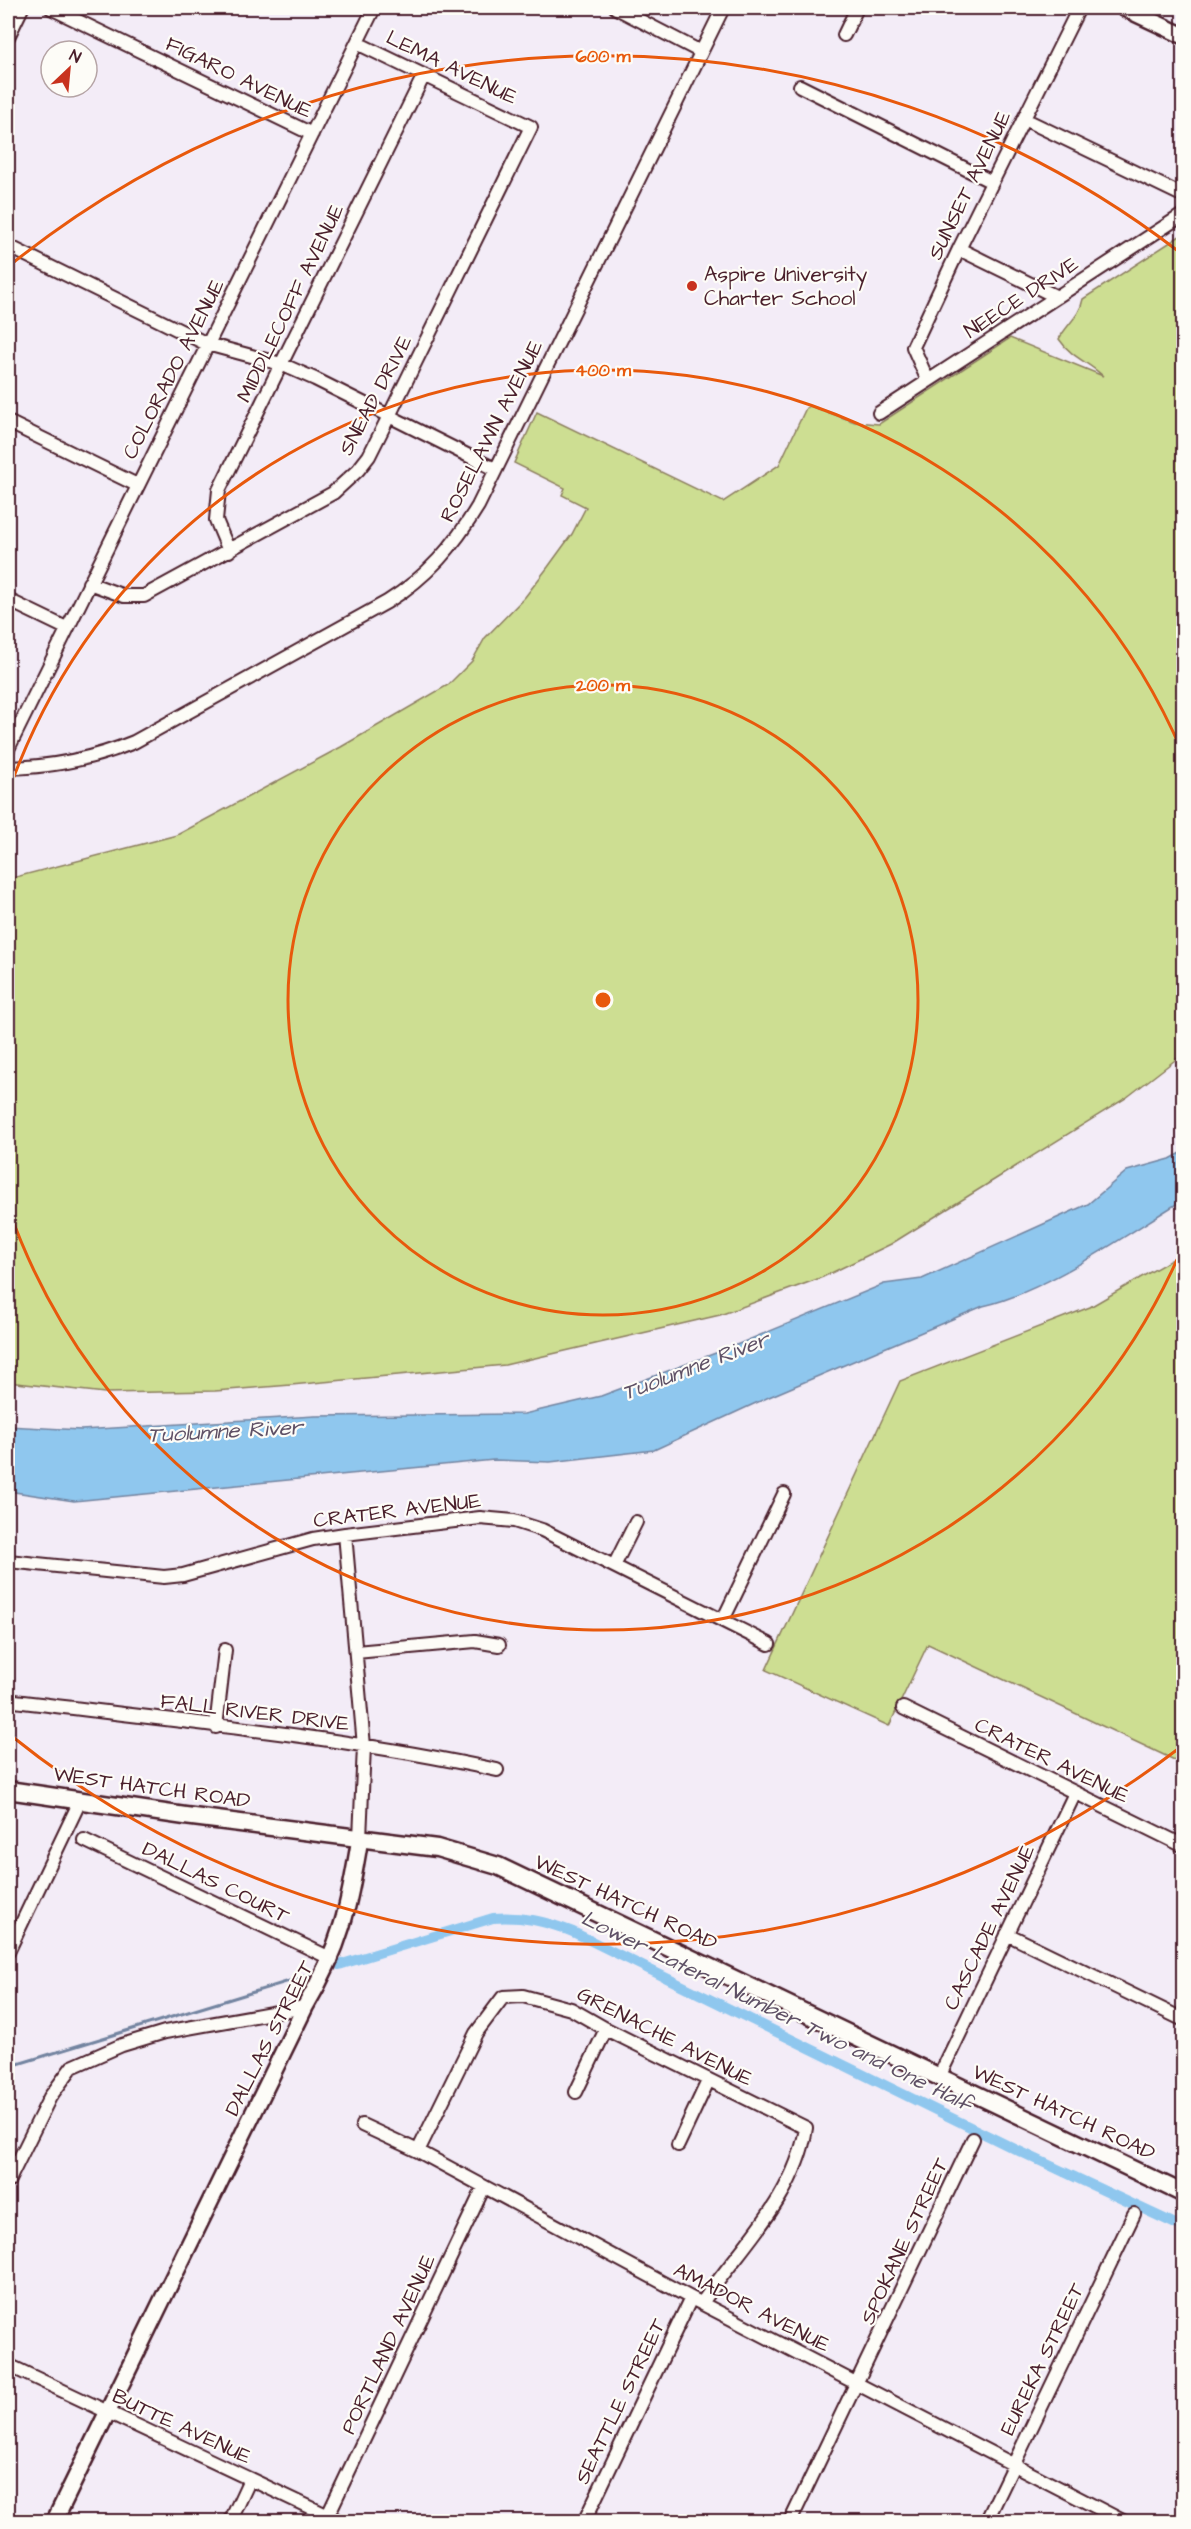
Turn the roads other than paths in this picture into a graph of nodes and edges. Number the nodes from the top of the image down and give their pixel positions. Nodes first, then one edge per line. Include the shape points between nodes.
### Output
1 (22, 8) edge
2 (51, 8) edge
3 (374, 8) edge
4 (616, 8) edge
5 (723, 8) edge
6 (858, 8) edge
7 (1079, 8) edge
8 (1124, 8) edge
9 (844, 35) dead end
10 (1184, 36) edge
11 (8, 37) edge
12 (357, 43) junction
13 (701, 52) junction
14 (424, 75) junction
15 (800, 86) dead end
16 (1024, 119) junction
17 (531, 127) joint
18 (312, 134) junction
19 (992, 182) junction
20 (1184, 196) edge
21 (1184, 214) edge
22 (8, 246) edge
23 (959, 249) junction
24 (1057, 297) junction
25 (207, 344) junction
26 (281, 364) junction
27 (928, 381) junction
28 (879, 413) dead end
29 (389, 416) junction
30 (8, 422) edge
31 (495, 469) junction
32 (137, 485) junction
33 (229, 551) junction
34 (89, 583) junction
35 (8, 600) edge
36 (66, 628) junction
37 (8, 749) edge
38 (8, 768) edge
39 (784, 1494) dead end
40 (636, 1522) dead end
41 (345, 1534) junction
42 (8, 1561) edge
43 (614, 1566) junction
44 (723, 1620) junction
45 (769, 1644) dead end
46 (499, 1645) dead end
47 (225, 1650) dead end
48 (356, 1652) junction
49 (8, 1701) edge
50 (903, 1708) dead end
51 (216, 1727) junction
52 (364, 1746) junction
53 (497, 1770) dead end
54 (8, 1790) edge
55 (1075, 1792) junction
56 (81, 1799) junction
57 (360, 1838) junction
58 (84, 1839) dead end
59 (1184, 1846) edge
60 (1007, 1934) junction
61 (8, 1952) edge
62 (332, 1959) junction
63 (305, 2007) junction
64 (1184, 2020) edge
65 (606, 2029) junction
66 (939, 2078) junction
67 (708, 2081) junction
68 (576, 2092) dead end
69 (362, 2125) dead end
70 (806, 2128) joint
71 (974, 2139) dead end
72 (678, 2145) dead end
73 (418, 2151) junction
74 (8, 2182) edge
75 (483, 2188) junction
76 (1184, 2194) edge
77 (1134, 2214) dead end
78 (697, 2300) junction
79 (8, 2365) edge
80 (857, 2384) junction
81 (107, 2412) junction
82 (1013, 2464) junction
83 (250, 2479) junction
84 (328, 2516) junction
85 (54, 2522) edge
86 (230, 2522) edge
87 (341, 2522) edge
88 (584, 2522) edge
89 (790, 2522) edge
90 (986, 2522) edge
91 (1125, 2522) edge

1 - 11 street
2 - 18 street, FIGARO AVENUE
3 - 12 street, COLORADO AVENUE
4 - 13 street
5 - 13 street, ROSELAWN AVENUE
6 - 9 street
7 - 16 street, SUNSET AVENUE
8 - 10 street
12 - 14 street, LEMA AVENUE
12 - 18 street, COLORADO AVENUE
13 - 31 street, ROSELAWN AVENUE
14 - 17 street, LEMA AVENUE
14 - 26 street, MIDDLECOFF AVENUE
15 - 19 street
16 - 19 street, SUNSET AVENUE
16 - 20 street
17 - 29 street, SNEAD DRIVE
18 - 25 street, COLORADO AVENUE
19 - 23 street, SUNSET AVENUE
21 - 24 street, NEECE DRIVE
22 - 25 street
23 - 24 street
23 - 27 street, SUNSET AVENUE via 913,347
24 - 27 street, NEECE DRIVE
25 - 26 street
25 - 32 street, COLORADO AVENUE
26 - 29 street
26 - 33 street, MIDDLECOFF AVENUE via 217,499 218,532
27 - 28 street, NEECE DRIVE
29 - 31 street
29 - 33 street, SNEAD DRIVE via 369,456 345,483 319,502
30 - 32 street
31 - 38 street, ROSELAWN AVENUE via 478,506 453,545 423,577 387,602 134,742 52,765
32 - 34 street, COLORADO AVENUE
33 - 34 street, SNEAD DRIVE via 144,596 124,596
34 - 36 street, COLORADO AVENUE
35 - 36 street
36 - 37 street, COLORADO AVENUE
39 - 44 street
40 - 43 street
41 - 42 street, CRATER AVENUE via 294,1543 172,1576
41 - 43 street, CRATER AVENUE via 497,1519 528,1524
41 - 48 street, DALLAS STREET
43 - 44 street, CRATER AVENUE
44 - 45 street, CRATER AVENUE
46 - 48 street via 475,1641
47 - 51 street
48 - 52 street, DALLAS STREET
49 - 51 street, FALL RIVER DRIVE
50 - 55 street, CRATER AVENUE
51 - 52 street, FALL RIVER DRIVE
52 - 53 street, FALL RIVER DRIVE
52 - 57 street, DALLAS STREET
54 - 56 main road, WEST HATCH ROAD
55 - 59 street, CRATER AVENUE
55 - 60 street, CASCADE AVENUE
56 - 57 main road, WEST HATCH ROAD
56 - 61 street
57 - 62 street, DALLAS STREET via 350,1900
57 - 66 main road, WEST HATCH ROAD via 437,1848 498,1866
58 - 62 street, DALLAS COURT
60 - 64 street
60 - 66 street, CASCADE AVENUE
62 - 63 street, DALLAS STREET
63 - 74 street via 165,2032 72,2067 50,2097
63 - 81 street, DALLAS STREET
65 - 67 street, GRENACHE AVENUE
65 - 68 street
65 - 73 street, GRENACHE AVENUE via 564,2006 523,1996 503,1997 476,2032
66 - 76 main road, WEST HATCH ROAD
67 - 70 street, GRENACHE AVENUE
67 - 72 street
69 - 73 street, AMADOR AVENUE
70 - 78 street, SEATTLE STREET via 802,2152 771,2214
71 - 80 street, SPOKANE STREET
73 - 75 street, AMADOR AVENUE
75 - 78 street, AMADOR AVENUE
75 - 84 street, PORTLAND AVENUE
77 - 82 street, EUREKA STREET
78 - 80 street, AMADOR AVENUE
78 - 88 street, SEATTLE STREET
79 - 81 street, BUTTE AVENUE
80 - 82 street, AMADOR AVENUE
80 - 89 street, SPOKANE STREET
81 - 83 street, BUTTE AVENUE
81 - 85 street, DALLAS STREET
82 - 90 street, EUREKA STREET
82 - 91 street, AMADOR AVENUE
83 - 84 street, BUTTE AVENUE
83 - 86 street
84 - 87 street, BUTTE AVENUE

